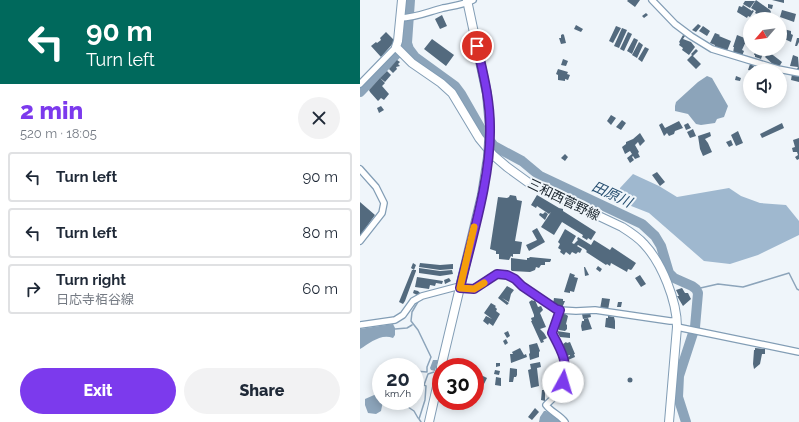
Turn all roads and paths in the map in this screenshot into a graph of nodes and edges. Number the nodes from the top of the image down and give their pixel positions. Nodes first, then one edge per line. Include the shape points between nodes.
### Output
1 (402, 0) edge
2 (652, 0) edge
3 (469, 1) edge
4 (402, 18) junction
5 (398, 49) junction
6 (799, 73) edge
7 (360, 84) edge
8 (360, 168) edge
9 (360, 241) edge
10 (460, 288) junction
11 (560, 310) junction
12 (677, 324) junction
13 (360, 325) edge
14 (799, 352) edge
15 (443, 358) edge
16 (432, 408) edge
17 (429, 422) edge
18 (565, 422) edge
19 (669, 422) edge

1 - 4 main road
2 - 6 street via 675,24 712,49
3 - 4 street via 413,18
3 - 10 main road, bridge via 487,94 490,128 482,196
4 - 5 main road
5 - 7 street
5 - 12 main road, 三和西菅野線 via 412,63 452,93 479,138 507,167 530,183 622,227 645,244 670,290
8 - 9 street via 376,187 384,203 382,213
10 - 11 street via 474,289 497,274 507,275
10 - 13 street via 422,296 413,301 403,315 395,320
10 - 15 main road
11 - 12 street via 594,310
11 - 18 street via 552,333 564,357 565,377 559,391 546,405
12 - 14 street via 694,331
12 - 19 main road, 三和西菅野線
16 - 17 main road

